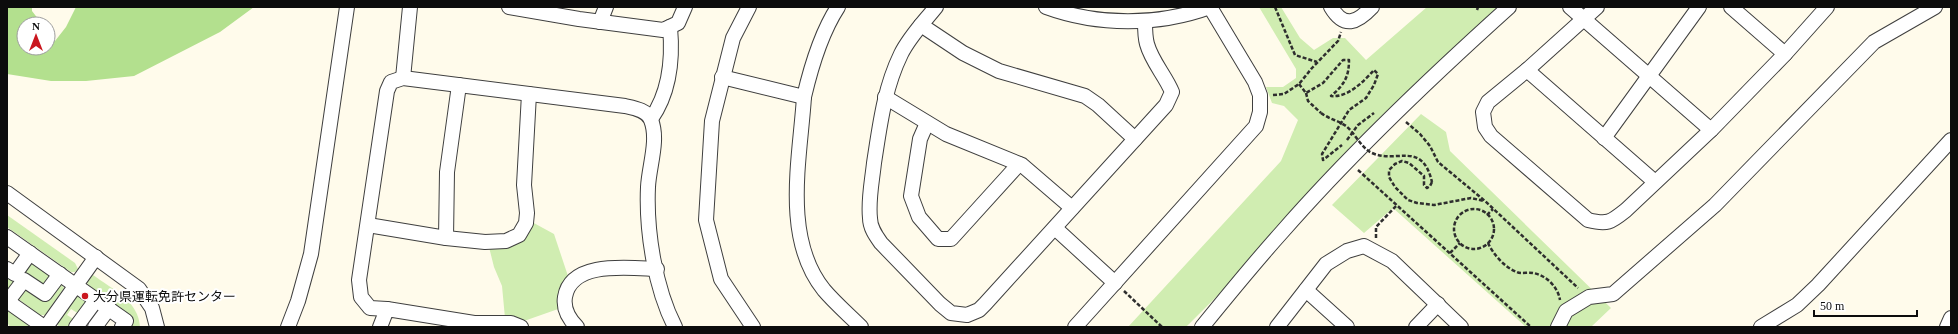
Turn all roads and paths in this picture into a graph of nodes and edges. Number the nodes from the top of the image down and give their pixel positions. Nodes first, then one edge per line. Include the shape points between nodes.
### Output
1 (347, 7) edge
2 (410, 7) edge
3 (509, 7) edge
4 (606, 7) edge
5 (685, 7) edge
6 (749, 7) edge
7 (838, 7) edge
8 (936, 7) edge
9 (1046, 7) edge
10 (1210, 7) edge
11 (1275, 7) edge
12 (1331, 7) edge
13 (1372, 7) edge
14 (1509, 7) edge
15 (1570, 7) edge
16 (1597, 7) edge
17 (1699, 7) edge
18 (1731, 7) edge
19 (1827, 7) edge
20 (1935, 7) edge
21 (1584, 19) junction
22 (1342, 20) junction
23 (600, 22) junction
24 (1145, 22) junction
25 (921, 25) junction
26 (670, 27) junction
27 (1785, 54) junction
28 (1317, 62) junction
29 (1527, 70) junction
30 (1649, 76) junction
31 (722, 77) junction
32 (403, 78) junction
33 (1299, 84) junction
34 (459, 85) junction
35 (1306, 93) junction
36 (529, 94) junction
37 (1260, 95) junction
38 (804, 97) junction
39 (884, 97) junction
40 (1377, 110) dead end
41 (651, 119) junction
42 (1406, 122) dead end
43 (927, 123) junction
44 (1711, 130) junction
45 (1604, 138) junction
46 (1135, 139) junction
47 (1951, 140) edge
48 (1019, 164) junction
49 (1357, 170) dead end
50 (1654, 182) junction
51 (7, 193) edge
52 (1485, 201) junction
53 (1397, 204) junction
54 (1072, 208) junction
55 (1493, 209) junction
56 (1487, 215) junction
57 (368, 225) junction
58 (1055, 228) junction
59 (7, 237) edge
60 (446, 238) junction
61 (1460, 243) junction
62 (1488, 243) junction
63 (1375, 252) junction
64 (1450, 253) junction
65 (30, 254) junction
66 (96, 257) junction
67 (7, 269) edge
68 (657, 269) junction
69 (60, 274) junction
70 (1115, 282) junction
71 (75, 285) junction
72 (1306, 290) junction
73 (1589, 297) junction
74 (96, 300) junction
75 (7, 301) edge
76 (1438, 304) junction
77 (109, 308) junction
78 (387, 309) junction
79 (1565, 313) junction
80 (1951, 318) edge
81 (1160, 326) edge
82 (45, 327) edge
83 (76, 327) edge
84 (95, 327) edge
85 (122, 327) edge
86 (156, 327) edge
87 (288, 327) edge
88 (380, 327) edge
89 (521, 327) edge
90 (577, 327) edge
91 (675, 327) edge
92 (752, 327) edge
93 (861, 327) edge
94 (1075, 327) edge
95 (1202, 327) edge
96 (1277, 327) edge
97 (1347, 327) edge
98 (1416, 327) edge
99 (1461, 327) edge
100 (1531, 327) edge
101 (1558, 327) edge
102 (1761, 327) edge
103 (1947, 327) edge

1 - 87 street via 311,254
2 - 32 street
3 - 23 street
4 - 23 street
5 - 26 street via 678,23
6 - 31 street via 733,38
7 - 38 street via 810,73
8 - 25 street
9 - 24 street via 1094,18
10 - 24 street
10 - 37 street via 1255,82
11 - 28 path via 1295,55
12 - 22 street
13 - 22 street via 1357,20
14 - 95 street via 1454,56 1363,146 1282,232
15 - 21 street
16 - 21 street
17 - 30 street
18 - 27 street
19 - 27 street
20 - 73 street via 1874,42 1715,204 1613,294
21 - 29 street
21 - 30 street
22 - 28 path via 1338,41
23 - 26 street via 663,30
24 - 46 street via 1146,42 1172,92 1166,105
25 - 39 street via 902,53
25 - 46 street via 963,53 999,71 1085,96
26 - 41 street via 672,45 669,76 661,105
27 - 44 street
28 - 33 path
29 - 45 street
29 - 50 street via 1488,102 1483,112 1485,127 1491,136 1588,220 1602,223 1612,221
30 - 44 street
30 - 45 street
31 - 38 street
31 - 92 street via 712,121 706,220 721,279
32 - 34 street
32 - 57 street via 392,82 387,91
33 - 35 path
33 - 37 path via 1284,94
34 - 36 street
34 - 60 street via 448,166
35 - 40 path via 1323,84 1344,60 1349,60 1349,71 1345,82 1331,96 1347,92 1362,83 1374,70 1378,74 1366,98 1349,110 1322,154 1324,160 1345,143 1358,125
35 - 52 path, bridge via 1308,101 1328,118 1346,126 1371,153 1411,156 1428,169 1432,182 1427,188 1424,185 1424,176 1409,163 1395,164 1389,170 1388,177 1408,200 1434,204 1471,198
36 - 41 street via 625,106 642,110
36 - 60 street via 524,185 527,213 523,229 519,235 506,241 485,242
37 - 70 street via 1260,112 1256,126
38 - 93 street via 797,199 798,234 808,265 824,290
39 - 43 street
39 - 58 street via 869,198 871,226 881,243 945,309 967,315 979,310
41 - 68 street via 654,137 647,210
42 - 52 path via 1430,146 1438,162
43 - 48 street via 953,137
43 - 48 street via 920,139 911,196 919,217 938,239 951,239
44 - 50 street
45 - 50 street
46 - 54 street
47 - 102 street via 1818,285 1796,305
48 - 54 street
49 - 53 path
51 - 66 street
52 - 55 path
53 - 63 path via 1376,227
53 - 64 path
54 - 58 street
55 - 56 path
55 - 73 path
56 - 61 path via 1482,211 1469,210 1458,216 1454,235
56 - 62 path via 1494,232
57 - 60 street
57 - 78 street via 359,280 360,297 370,308
58 - 70 street
59 - 65 street
61 - 62 path via 1469,249 1476,249
61 - 64 path
62 - 79 path via 1492,251 1517,272 1534,273 1555,286 1560,294 1561,308
63 - 72 street via 1364,246 1347,251 1326,264
63 - 76 street via 1392,261
64 - 100 path
65 - 67 street via 15,274
65 - 69 street
66 - 71 street
66 - 86 street via 140,289 152,308
68 - 90 street via 597,269 572,280 566,289 564,301 568,318
68 - 91 street via 667,311
69 - 71 street
69 - 75 street via 45,294 24,280
70 - 81 path
70 - 94 street
71 - 74 street
71 - 82 street
72 - 96 street
72 - 97 street
73 - 79 street
74 - 77 street
74 - 83 street
75 - 82 street
76 - 98 street
76 - 99 street
77 - 84 street
77 - 85 street via 126,321
78 - 88 street
78 - 89 street via 474,323 511,323
79 - 101 street
80 - 103 street

